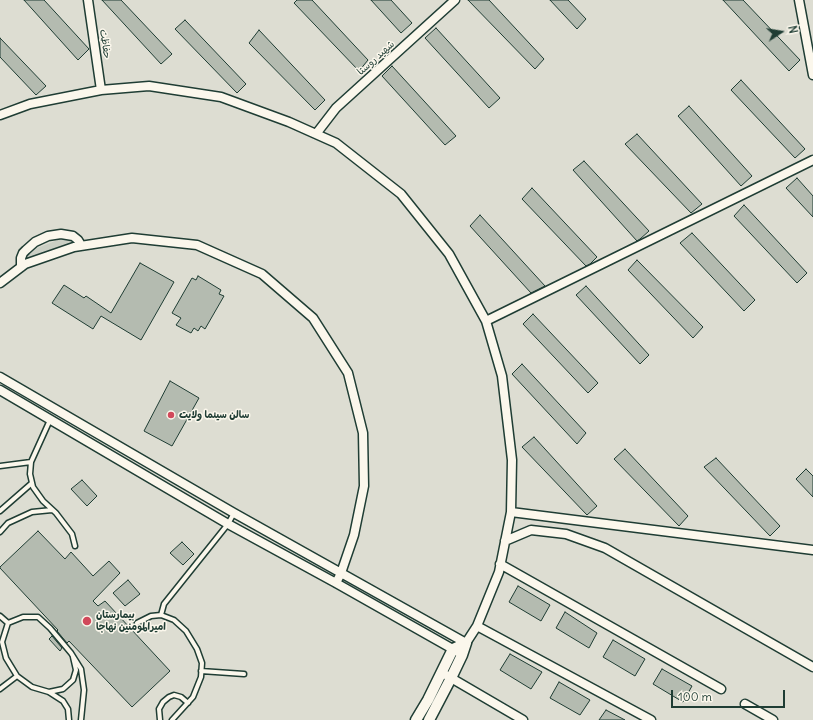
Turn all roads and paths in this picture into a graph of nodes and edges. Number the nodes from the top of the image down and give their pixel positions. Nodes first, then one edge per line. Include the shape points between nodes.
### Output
1 (88, 0) edge
2 (455, 0) edge
3 (799, 0) edge
4 (813, 75) edge
5 (101, 90) junction
6 (0, 115) edge
7 (316, 134) junction
8 (813, 160) edge
9 (81, 245) junction
10 (22, 267) junction
11 (0, 282) edge
12 (486, 321) junction
13 (0, 377) edge
14 (0, 390) edge
15 (50, 419) junction
16 (31, 462) junction
17 (0, 466) edge
18 (32, 483) junction
19 (52, 510) junction
20 (0, 511) edge
21 (511, 512) junction
22 (234, 513) junction
23 (228, 524) junction
24 (0, 532) edge
25 (505, 541) junction
26 (75, 546) dead end
27 (813, 550) edge
28 (500, 564) junction
29 (342, 573) junction
30 (336, 583) junction
31 (161, 615) junction
32 (0, 616) edge
33 (8, 623) junction
34 (137, 623) dead end
35 (477, 626) junction
36 (466, 644) junction
37 (452, 649) junction
38 (71, 653) junction
39 (462, 655) junction
40 (813, 667) edge
41 (201, 671) junction
42 (441, 672) junction
43 (244, 674) dead end
44 (17, 676) junction
45 (451, 678) junction
46 (0, 689) edge
47 (721, 689) dead end
48 (49, 692) junction
49 (188, 703) junction
50 (745, 704) dead end
51 (419, 715) edge
52 (433, 719) edge
53 (70, 720) edge
54 (81, 720) edge
55 (160, 720) edge
56 (172, 720) edge
57 (523, 720) edge
58 (651, 720) edge
59 (773, 720) edge

1 - 5 street, حفاظت
2 - 7 street, شهید روستا via 336,108
3 - 4 street
5 - 6 street via 30,104
5 - 7 street via 148,86 220,97
7 - 12 street via 336,143 401,194 449,254
8 - 12 street
9 - 10 street
9 - 10 street via 73,236 48,236 35,242 23,253
9 - 29 street via 132,238 197,245 262,274 313,318 348,373 363,433 364,486 354,535
10 - 11 street
12 - 21 street via 502,376 512,460
13 - 22 street
14 - 15 street
15 - 16 lane
15 - 23 street
16 - 17 lane
16 - 18 lane
18 - 19 lane
18 - 20 lane
19 - 24 lane via 32,512 8,523
19 - 26 lane via 72,534
21 - 25 street
21 - 27 street
22 - 23 lane
22 - 29 street
23 - 30 street
23 - 31 lane via 164,604
25 - 28 street
25 - 40 street via 531,530 566,534 606,548
28 - 35 street
28 - 47 street
29 - 30 street
29 - 36 street
30 - 37 street
31 - 34 lane via 151,616
31 - 41 lane via 174,620 186,631 197,649 202,663
32 - 33 lane
33 - 38 lane via 23,617 38,617
33 - 44 lane via 2,642 6,658
35 - 36 street
35 - 58 street
36 - 37 street
36 - 39 street
37 - 39 street
37 - 42 street
38 - 48 lane via 76,670 73,680 63,689
38 - 54 lane via 81,669 84,690
39 - 45 street
41 - 43 lane
41 - 49 lane via 193,697
42 - 45 street
42 - 51 street
44 - 46 lane
44 - 48 lane via 32,687
45 - 52 street
45 - 57 street
48 - 53 lane via 63,701
49 - 55 lane via 181,697 169,697 159,709
49 - 56 lane
50 - 59 street
51 - 52 street

